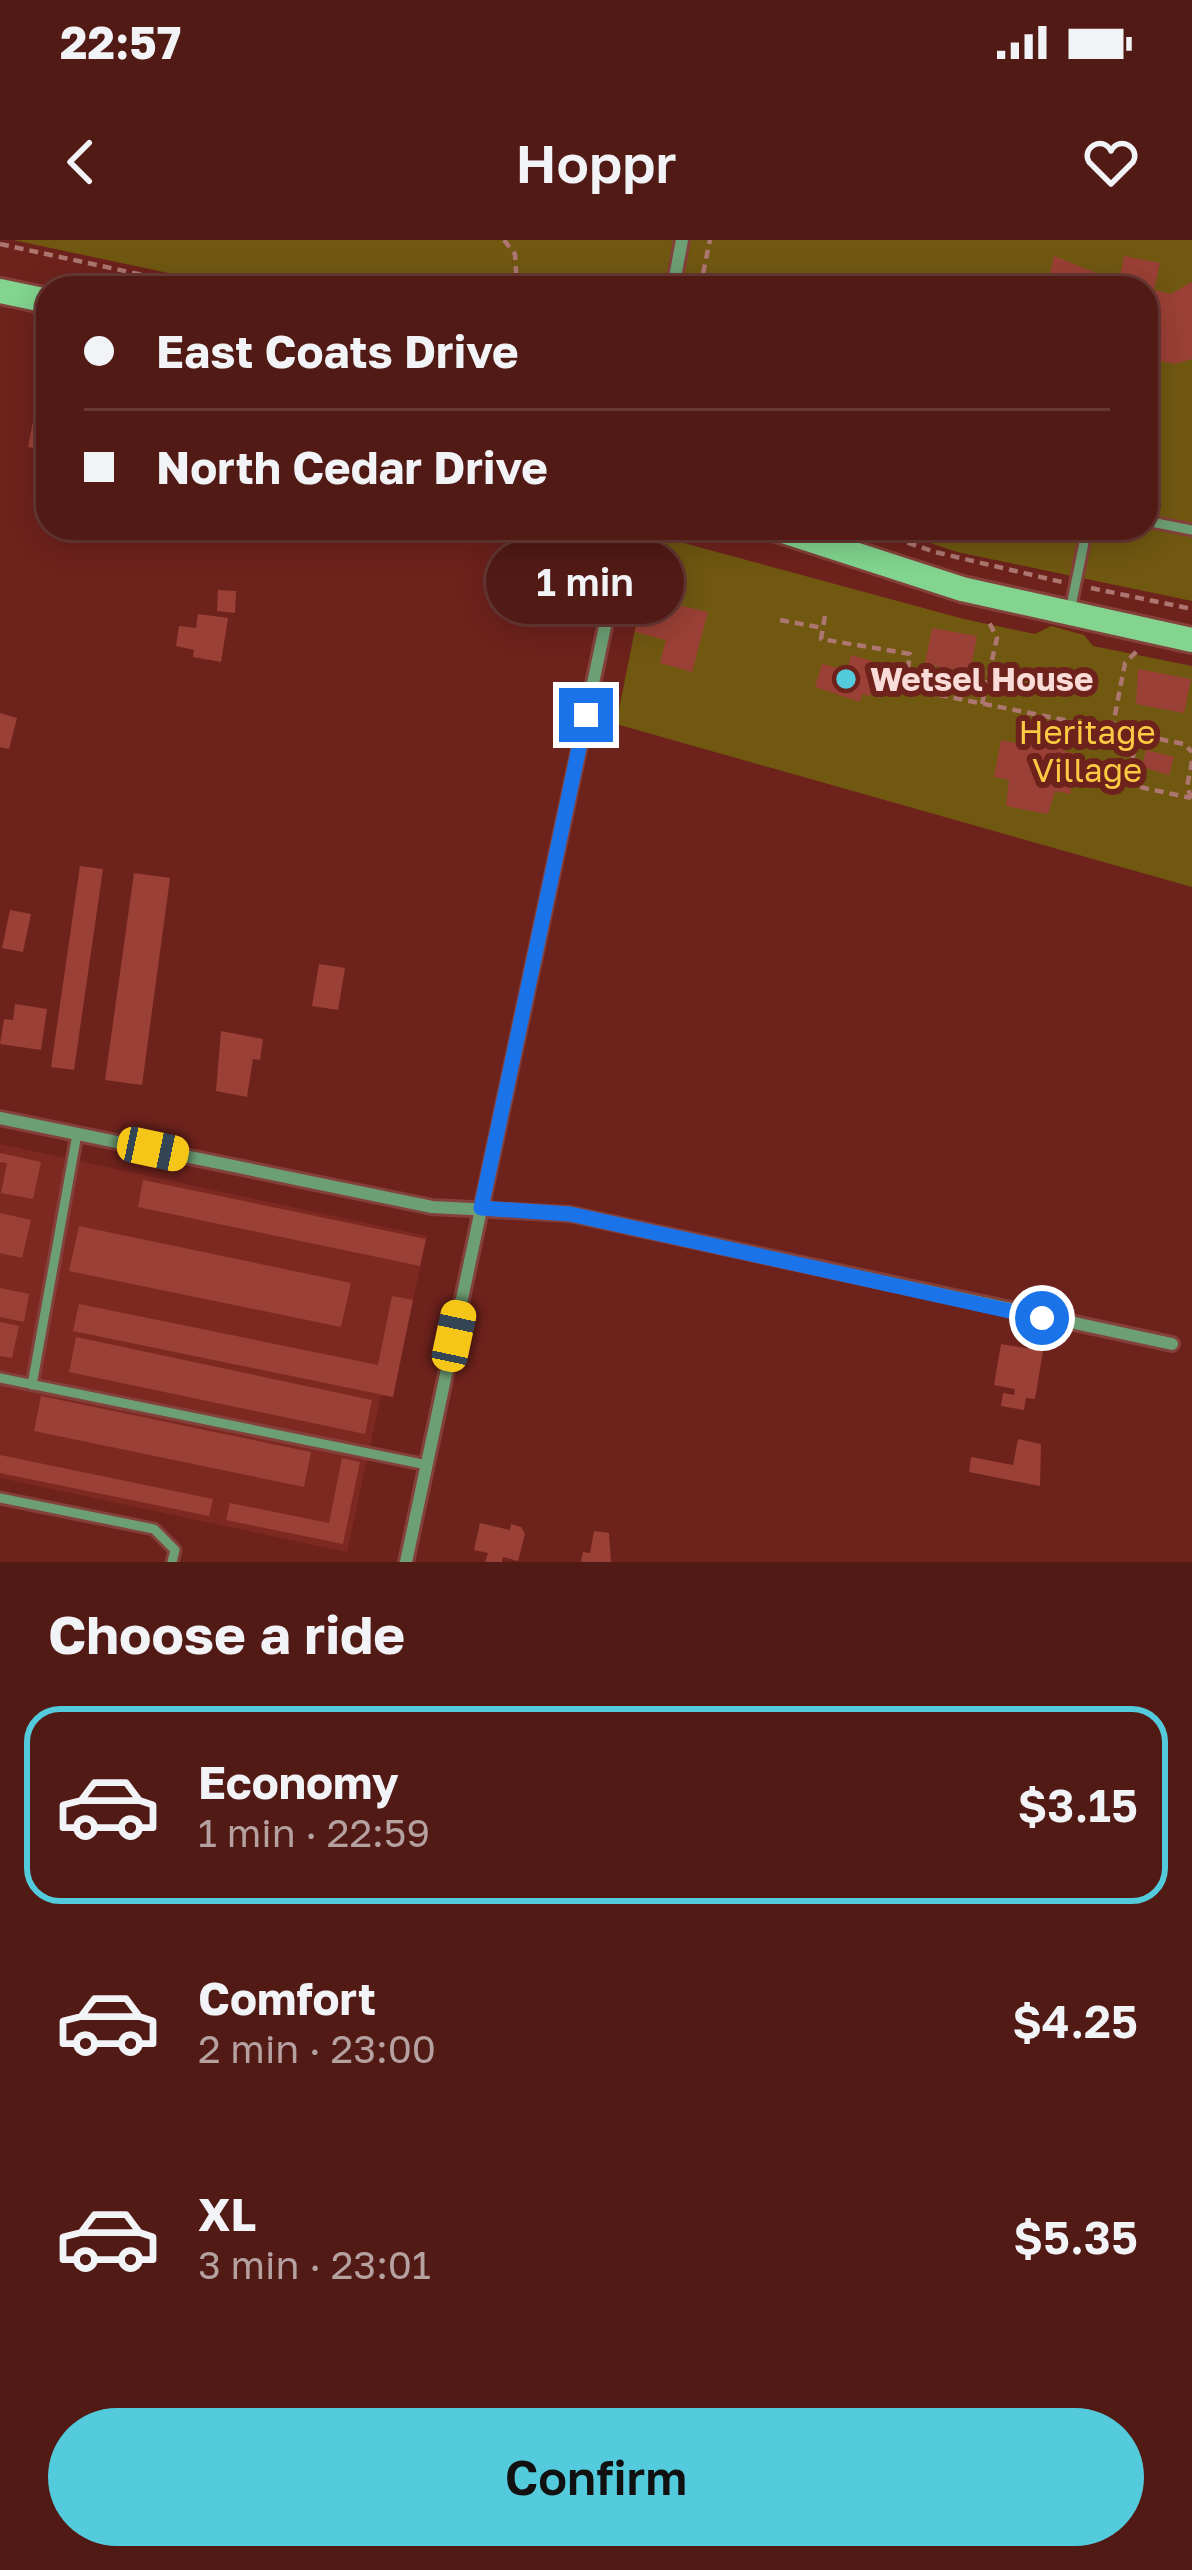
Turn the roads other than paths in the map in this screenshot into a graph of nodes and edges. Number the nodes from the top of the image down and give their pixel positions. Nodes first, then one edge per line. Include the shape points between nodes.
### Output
1 (682, 240) edge
2 (675, 276) edge
3 (0, 291) edge
4 (36, 298) edge
5 (1158, 523) edge
6 (1192, 530) edge
7 (623, 540) edge
8 (811, 540) edge
9 (1084, 540) edge
10 (1070, 613) junction
11 (1192, 640) edge
12 (0, 1118) edge
13 (77, 1134) junction
14 (481, 1208) junction
15 (1172, 1344) dead end
16 (0, 1378) edge
17 (32, 1385) junction
18 (427, 1465) junction
19 (0, 1498) edge
20 (172, 1562) edge
21 (406, 1562) edge

1 - 2 street
3 - 4 street
5 - 6 lane
7 - 14 street
8 - 10 street via 962,589
9 - 10 lane
10 - 11 street
12 - 13 street
13 - 14 street via 432,1207
13 - 17 lane
14 - 15 street via 570,1214
14 - 18 street
16 - 17 lane
17 - 18 lane
18 - 21 street
19 - 20 lane via 154,1529 175,1550

